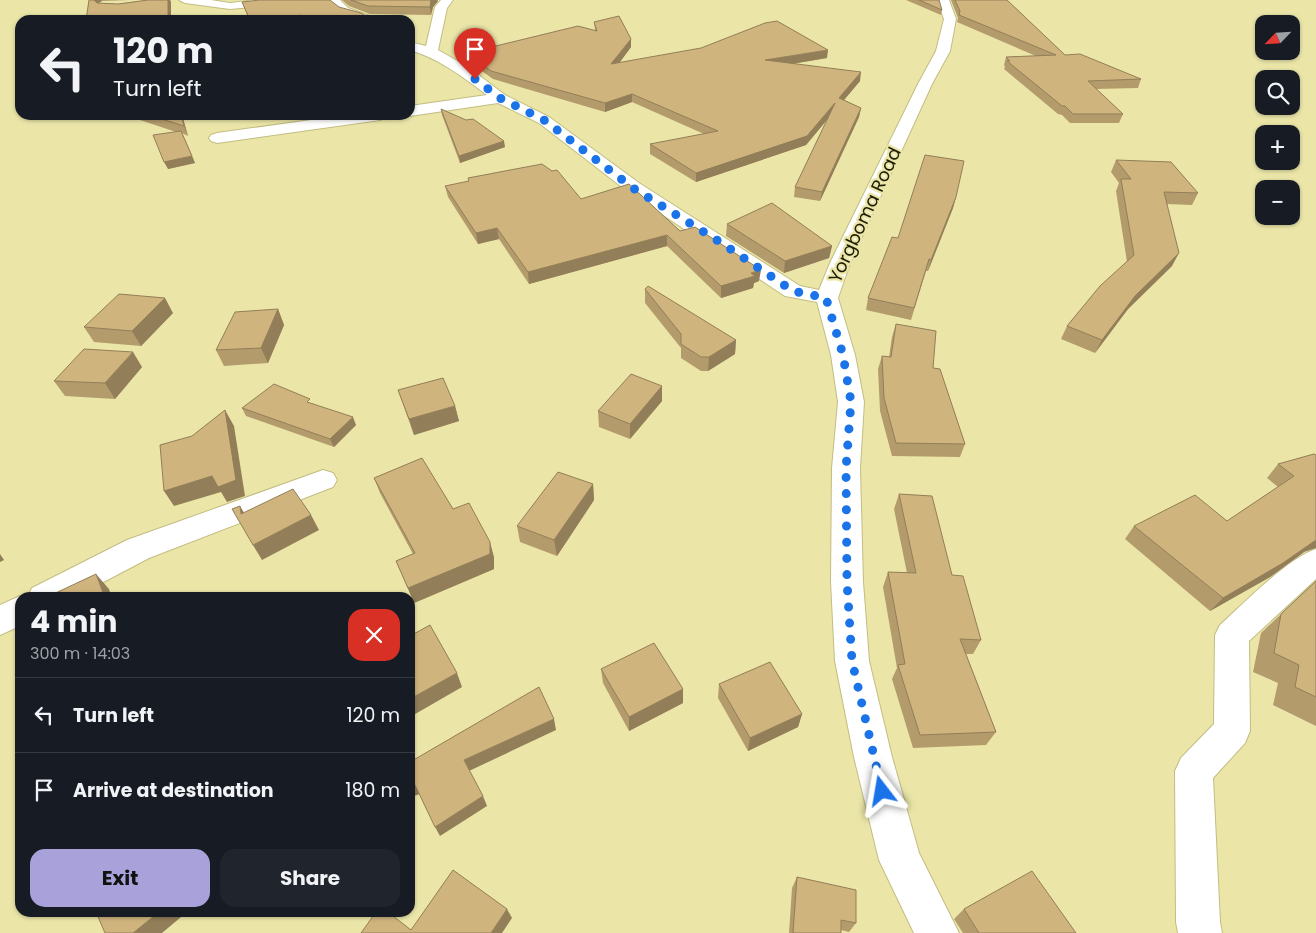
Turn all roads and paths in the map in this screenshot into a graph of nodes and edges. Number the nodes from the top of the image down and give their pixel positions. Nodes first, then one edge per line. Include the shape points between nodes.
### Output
1 (185, 0) edge
2 (294, 0) edge
3 (333, 0) edge
4 (447, 0) edge
5 (943, 0) edge
6 (356, 15) edge
7 (415, 47) edge
8 (431, 52) junction
9 (500, 98) junction
10 (415, 110) edge
11 (345, 120) edge
12 (217, 138) dead end
13 (826, 298) junction
14 (323, 480) dead end
15 (1316, 561) edge
16 (55, 592) edge
17 (15, 613) edge
18 (0, 621) edge
19 (937, 933) edge
20 (1200, 933) edge

1 - 2 street via 230,6
3 - 6 street
4 - 8 street via 441,7
5 - 13 street, Yorgboma Road via 950,19 943,51
7 - 8 street
8 - 9 street via 463,70
9 - 10 street
9 - 13 street via 544,120 633,188 793,291
11 - 12 street
13 - 19 street, Yorgboma Road via 843,355 851,402 846,468 847,582 852,661 900,860
14 - 16 street via 138,549
15 - 20 street via 1232,635 1232,732 1194,771
17 - 18 street

